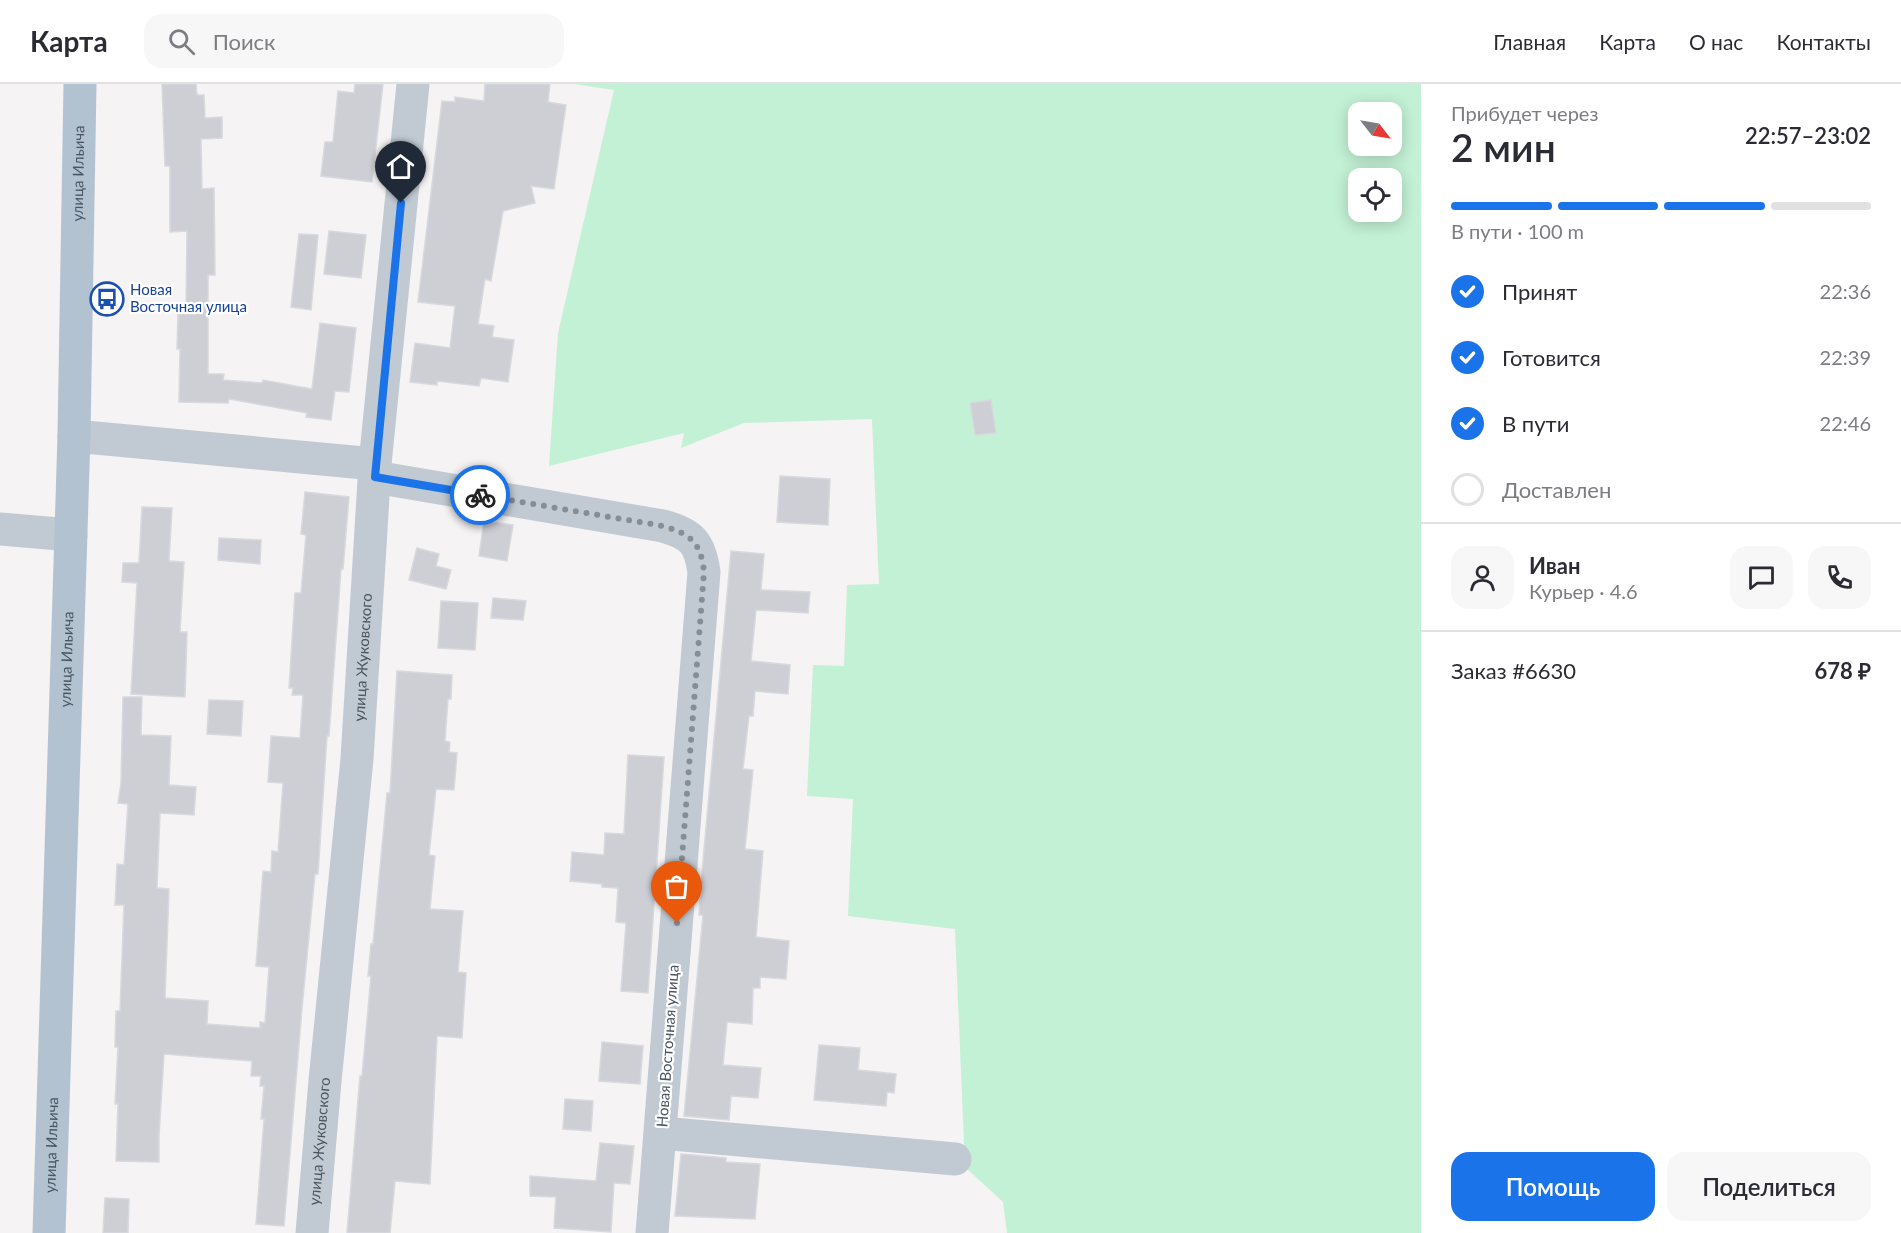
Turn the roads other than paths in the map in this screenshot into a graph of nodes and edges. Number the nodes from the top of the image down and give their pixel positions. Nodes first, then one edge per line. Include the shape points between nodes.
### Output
1 (80, 84) edge
2 (413, 84) edge
3 (74, 435) junction
4 (375, 470) junction
5 (0, 530) edge
6 (71, 535) junction
7 (661, 1133) junction
8 (955, 1159) dead end
9 (49, 1233) edge
10 (312, 1233) edge
11 (652, 1233) edge

1 - 3 main road, улица Ильича
2 - 4 street, улица Жуковского
3 - 4 street, Новая Восточная улица
3 - 6 main road, улица Ильича
4 - 7 street, Новая Восточная улица via 663,526 693,540 702,554 704,572
4 - 10 street, улица Жуковского via 357,759
5 - 6 street
6 - 9 main road, улица Ильича
7 - 8 street
7 - 11 street, Новая Восточная улица

